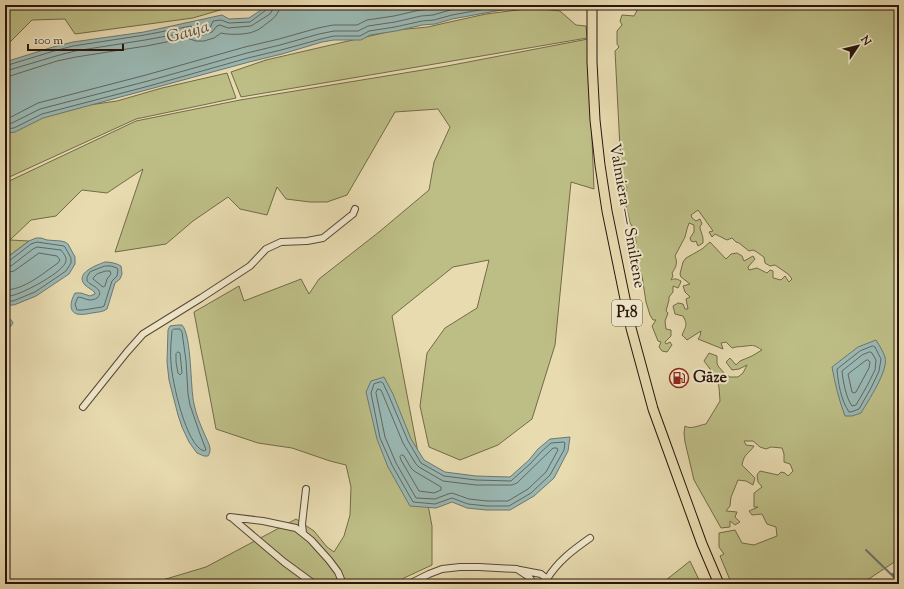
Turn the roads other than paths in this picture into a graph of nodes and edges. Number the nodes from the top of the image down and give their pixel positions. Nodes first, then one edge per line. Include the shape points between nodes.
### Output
1 (592, 5) edge
2 (355, 209) dead end
3 (83, 407) dead end
4 (306, 489) dead end
5 (303, 533) junction
6 (590, 538) dead end
7 (518, 569) junction
8 (547, 581) edge
9 (314, 584) edge
10 (343, 584) edge
11 (409, 584) edge
12 (534, 584) edge
13 (719, 584) edge

1 - 13 main road, Valmiera — Smiltene / P18 via 595,120 600,165 631,328 653,409
2 - 3 street via 323,238 281,242 266,249 250,266 143,334
4 - 5 street
5 - 9 street via 296,528 270,522 230,517
5 - 10 street via 329,560
6 - 8 street via 564,558
7 - 8 street via 541,574
7 - 11 street via 442,569
7 - 12 street

